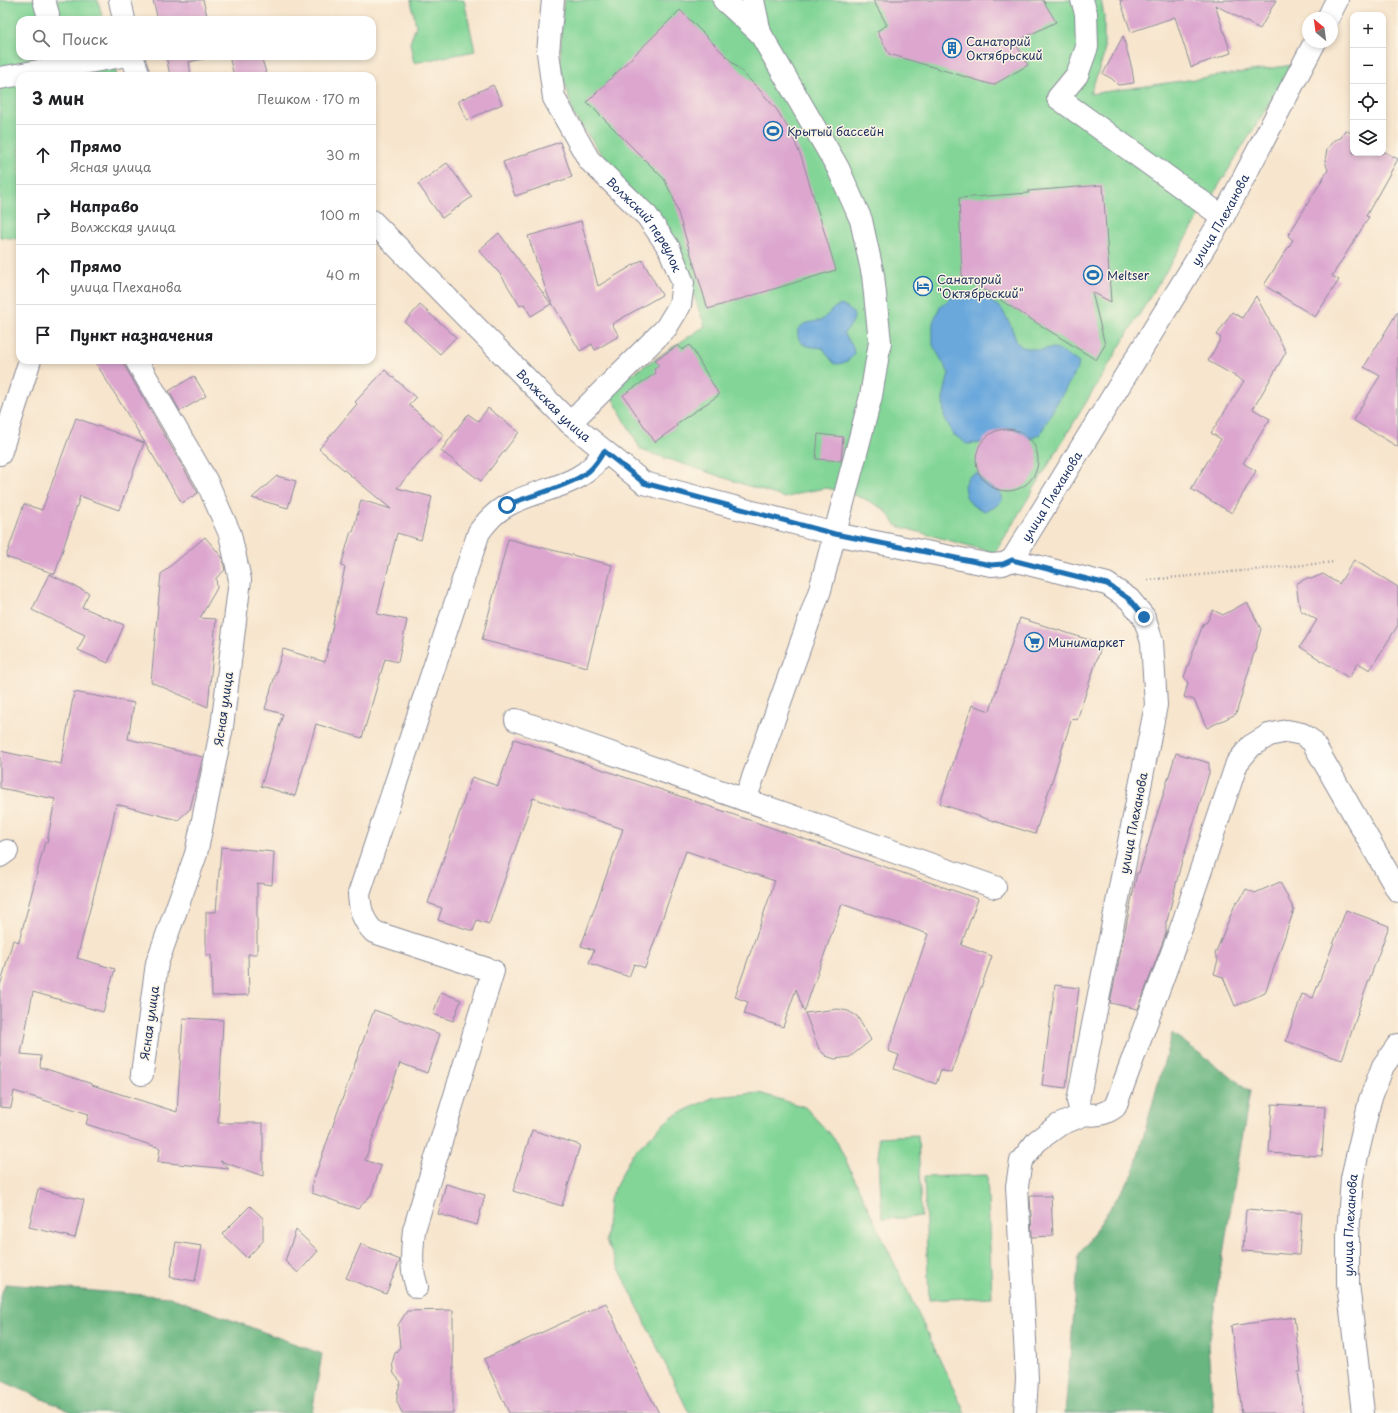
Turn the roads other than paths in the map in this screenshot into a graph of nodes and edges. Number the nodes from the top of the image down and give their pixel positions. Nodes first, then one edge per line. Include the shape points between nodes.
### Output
1 (120, 0) edge
2 (553, 0) edge
3 (724, 0) edge
4 (753, 0) edge
5 (1082, 0) edge
6 (1338, 0) edge
7 (1331, 12) edge
8 (123, 16) edge
9 (760, 33) junction
10 (1312, 48) edge
11 (100, 60) edge
12 (133, 60) edge
13 (33, 72) edge
14 (138, 72) edge
15 (16, 75) edge
16 (0, 78) edge
17 (1223, 217) junction
18 (376, 225) edge
19 (29, 364) edge
20 (138, 364) edge
21 (570, 423) junction
22 (604, 451) junction
23 (0, 454) edge
24 (835, 534) junction
25 (1012, 560) junction
26 (516, 720) dead end
27 (745, 800) junction
28 (995, 887) dead end
29 (1398, 891) edge
30 (1398, 1045) edge
31 (142, 1074) dead end
32 (1085, 1114) junction
33 (417, 1287) dead end
34 (1025, 1413) edge
35 (1363, 1413) edge

1 - 8 street
2 - 21 street, Волжский переулок via 548,52 554,98 589,160 647,216 669,248 683,283 680,305 666,328
3 - 9 street
4 - 9 street
5 - 17 street via 1086,13 1087,47 1077,75 1058,98
6 - 7 street
9 - 24 street via 838,168 861,220 874,275 880,342 871,396
10 - 17 street, улица Плеханова
11 - 13 street
12 - 14 street
15 - 16 street
17 - 25 street, улица Плеханова
18 - 21 street, Волжская улица
19 - 23 street
20 - 31 street, Ясная улица via 207,482 230,534 240,580 222,727 196,854 157,963
21 - 22 street, Волжская улица
22 - 24 street, Волжская улица via 644,483
22 - 33 street via 588,472 566,484 507,505 492,516 479,532 359,894 363,918 374,932 493,971 414,1230 412,1274
24 - 25 street, Волжская улица via 991,565
24 - 27 street via 820,590
25 - 32 street, улица Плеханова via 1107,584 1129,599 1144,617 1152,642 1156,705 1078,1101
26 - 27 street
27 - 28 street
29 - 32 street via 1312,741 1302,734 1288,731 1269,735 1251,746 1237,763 1183,922 1115,1107 1095,1116
30 - 35 street, улица Плеханова via 1383,1066 1370,1100 1352,1178 1348,1284
32 - 34 street via 1059,1125 1037,1141 1021,1161 1017,1186 1027,1378

